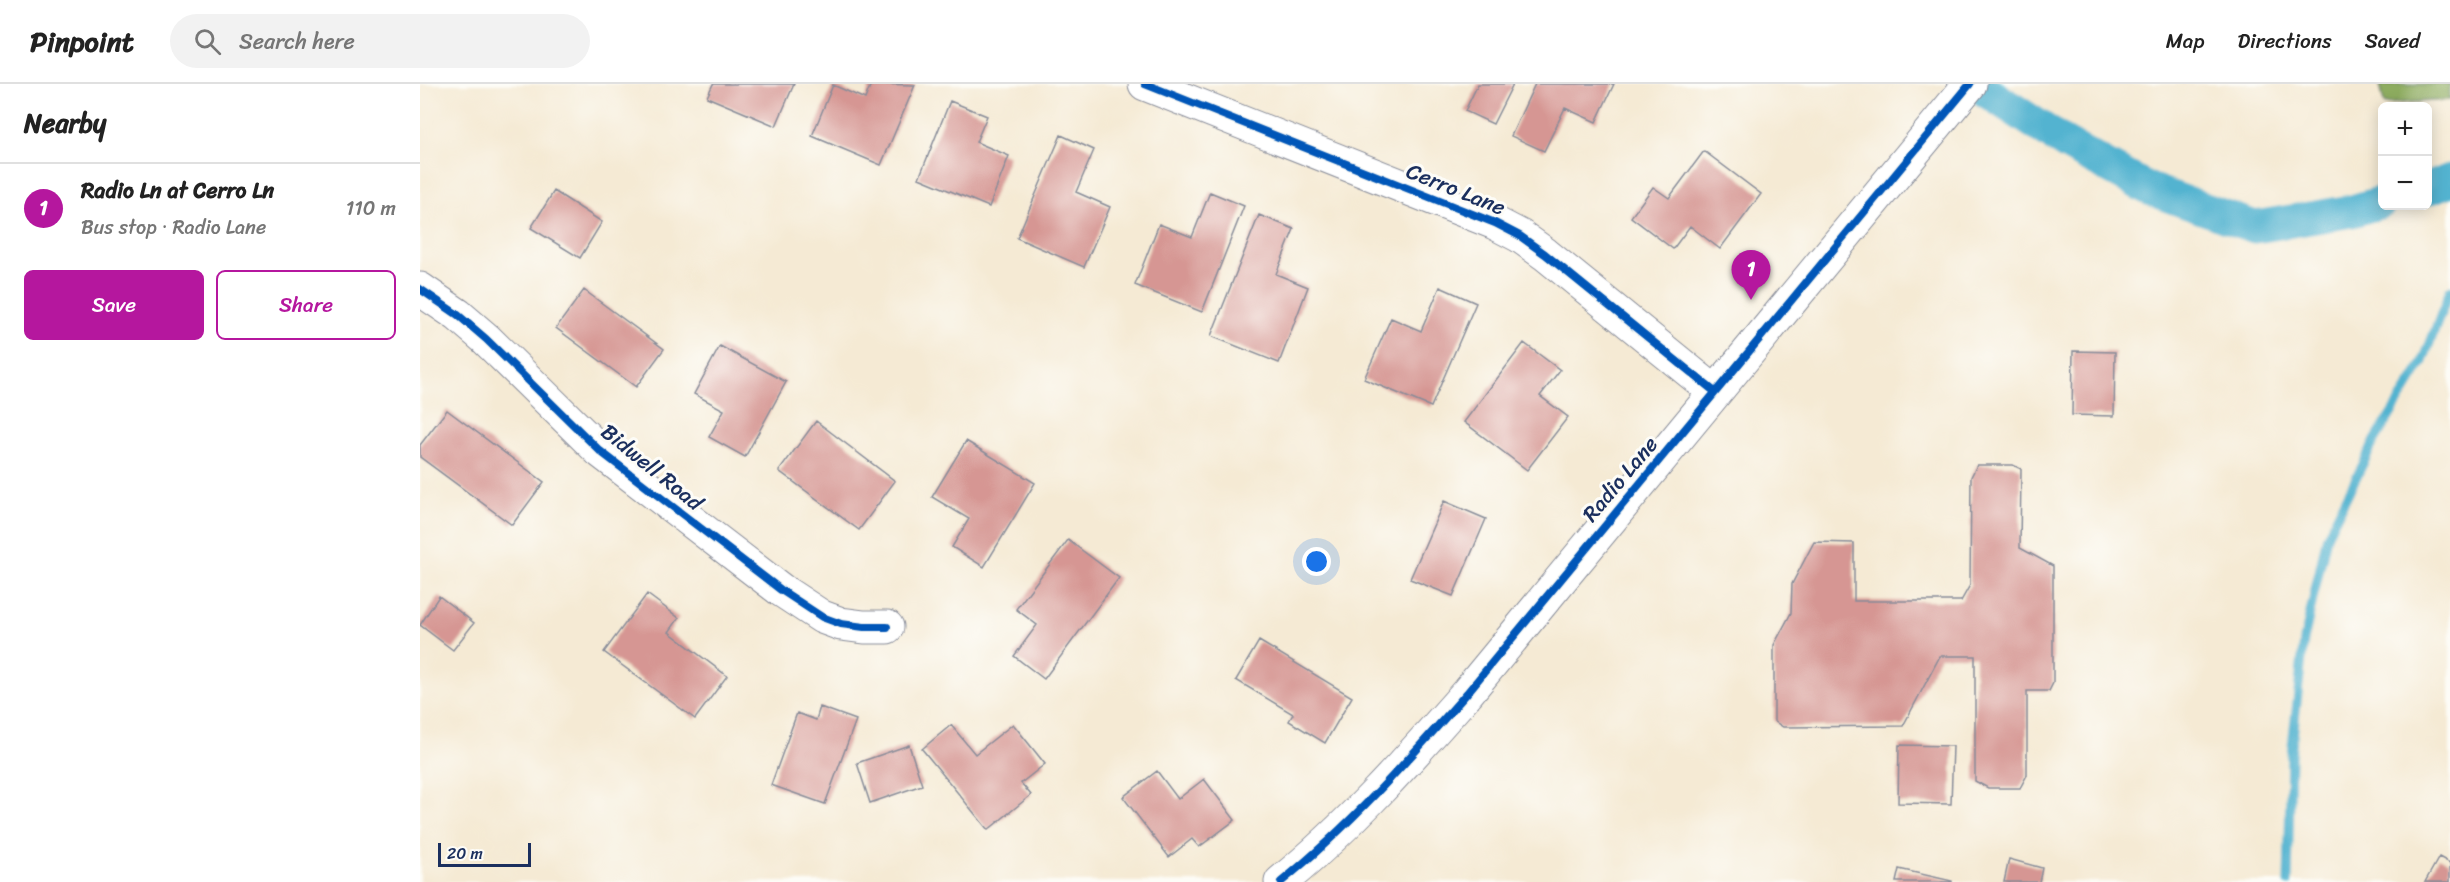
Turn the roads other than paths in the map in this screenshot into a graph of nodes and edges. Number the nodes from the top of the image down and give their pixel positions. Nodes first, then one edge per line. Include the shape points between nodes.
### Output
1 (1145, 84) edge
2 (1962, 94) edge
3 (420, 289) edge
4 (1715, 392) junction
5 (887, 627) dead end
6 (1281, 882) edge

1 - 4 street, Cerro Lane via 1520,236
2 - 4 street, Radio Lane
3 - 5 street, Bidwell Road via 486,339 600,451 789,595 822,617 841,624
4 - 6 street, Radio Lane via 1407,761

